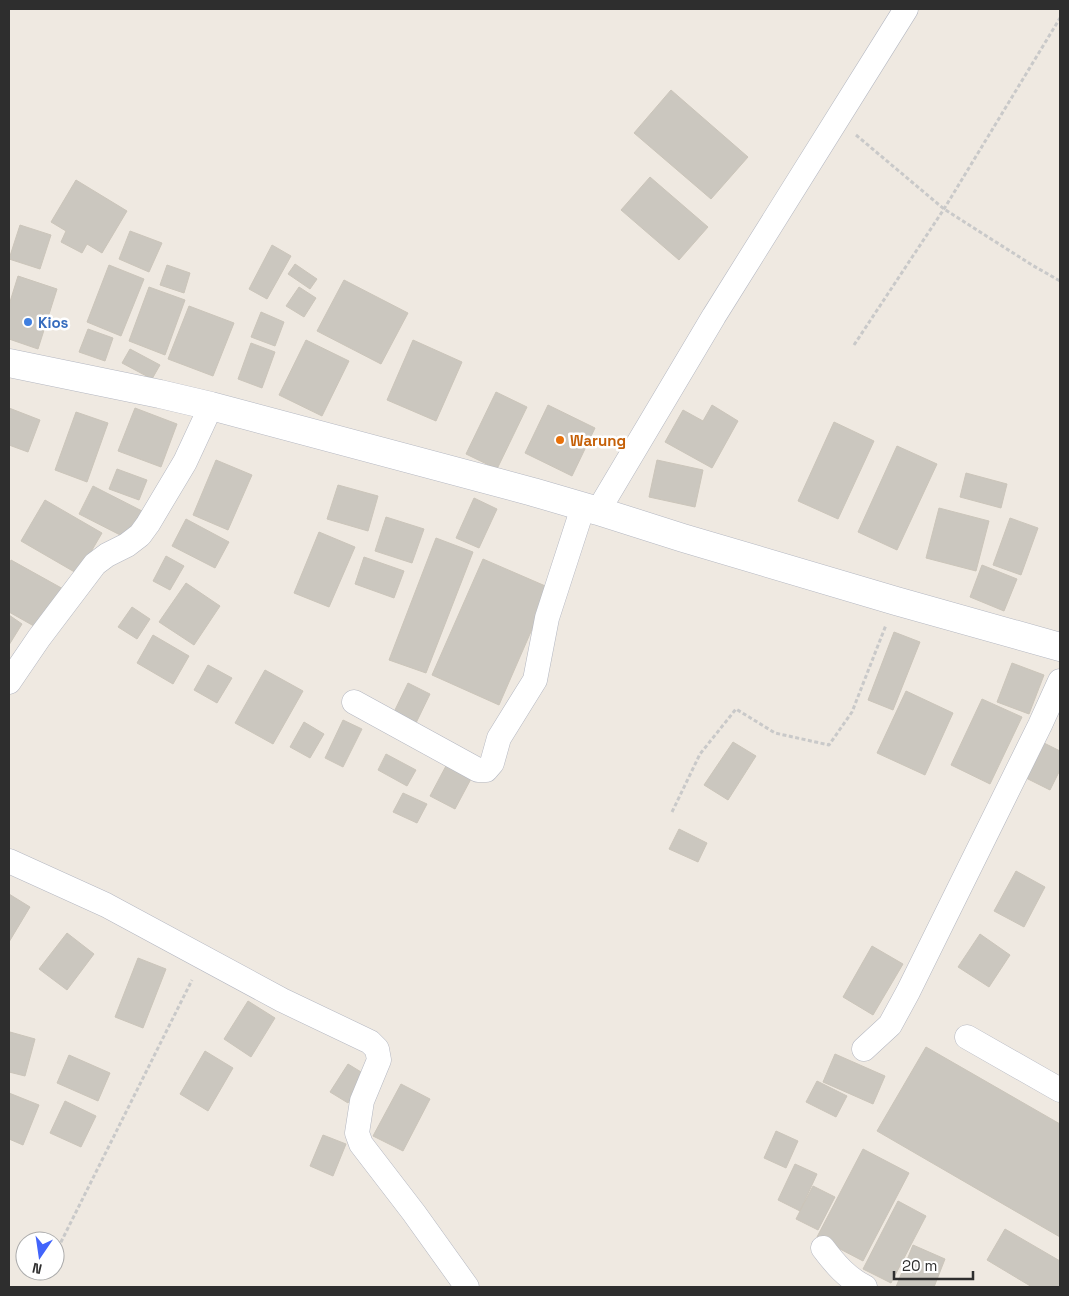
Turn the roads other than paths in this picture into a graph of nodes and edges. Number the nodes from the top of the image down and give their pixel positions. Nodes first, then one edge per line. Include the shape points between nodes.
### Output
1 (906, 9) edge
2 (9, 363) edge
3 (212, 406) junction
4 (583, 517) junction
5 (1060, 647) edge
6 (1060, 681) edge
7 (9, 682) edge
8 (354, 702) dead end
9 (9, 862) edge
10 (967, 1037) dead end
11 (864, 1049) dead end
12 (1060, 1090) edge
13 (824, 1248) dead end
14 (467, 1287) edge
15 (864, 1287) edge

1 - 4 street via 714,316
2 - 3 street
3 - 4 street via 514,487
3 - 7 street via 185,462 140,535 95,564
4 - 5 street via 683,538
4 - 8 street via 547,618 534,680 499,738 492,763 486,770 478,770
6 - 11 street via 908,992 890,1025
9 - 14 street via 106,905 282,1000 370,1042 377,1049 379,1060 362,1100 357,1133 361,1144
10 - 12 street
13 - 15 street via 835,1264

